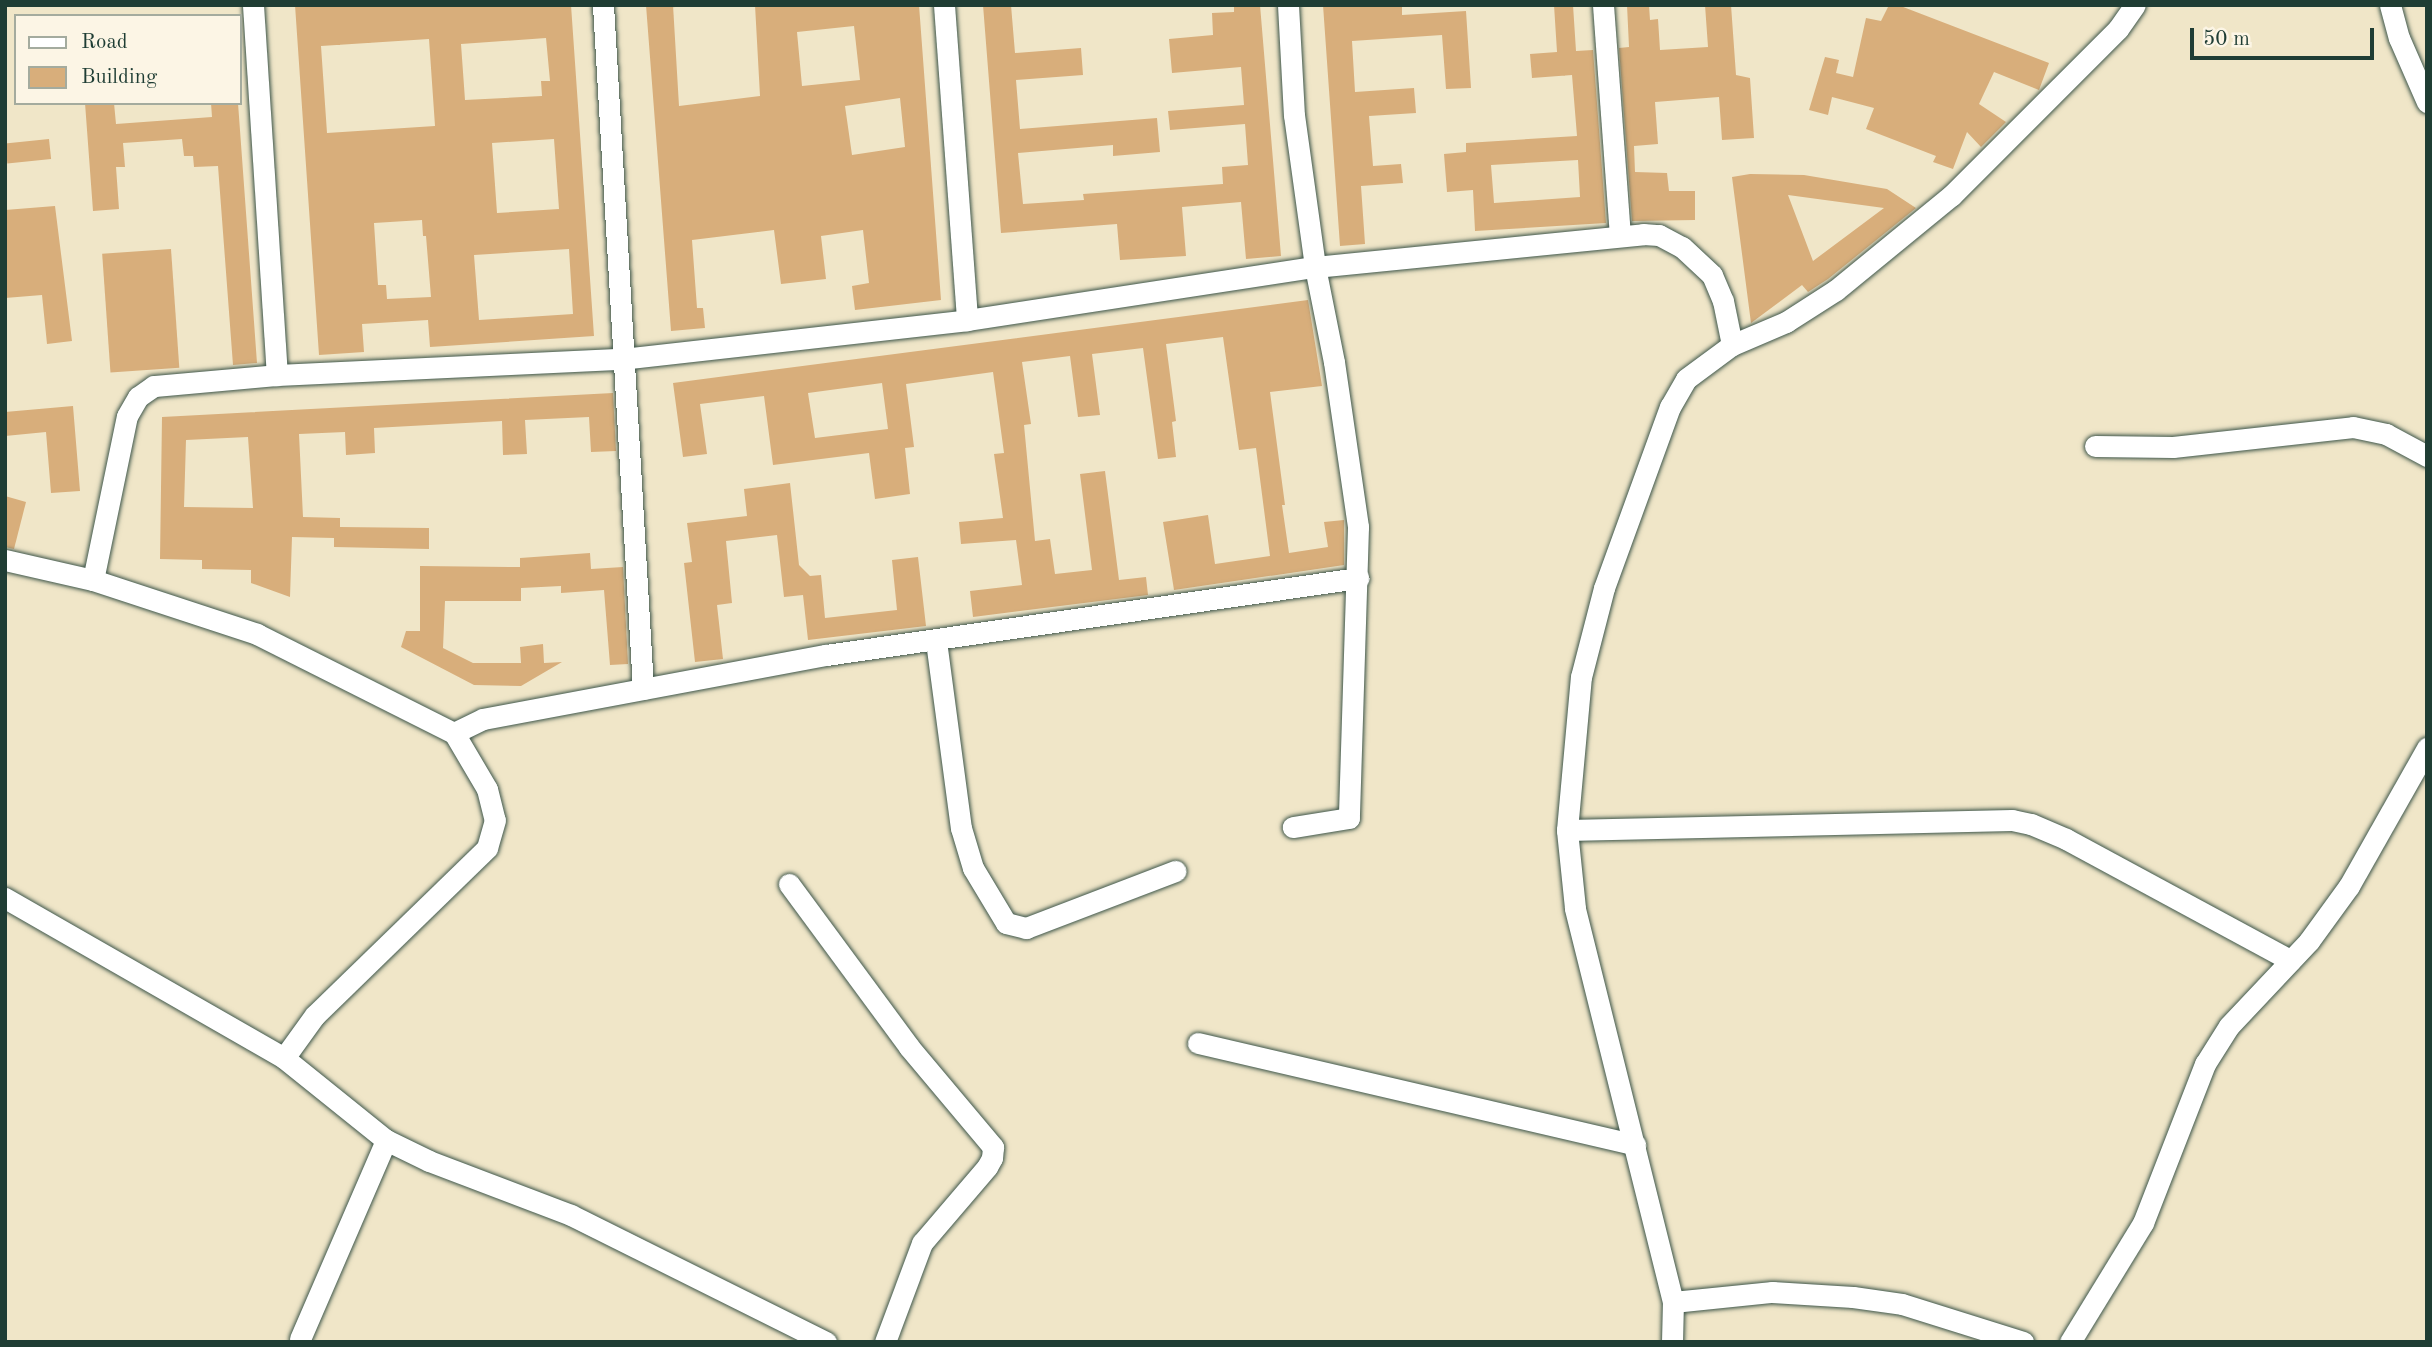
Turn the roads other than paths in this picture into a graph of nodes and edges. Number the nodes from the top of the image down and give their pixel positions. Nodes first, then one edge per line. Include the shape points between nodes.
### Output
1 (253, 5) edge
2 (603, 5) edge
3 (944, 5) edge
4 (1288, 5) edge
5 (1603, 5) edge
6 (2135, 5) edge
7 (2390, 5) edge
8 (2427, 102) edge
9 (1620, 235) junction
10 (1315, 267) junction
11 (967, 320) junction
12 (1732, 345) junction
13 (622, 359) junction
14 (277, 374) junction
15 (2095, 446) dead end
16 (2427, 456) edge
17 (5, 560) edge
18 (1358, 578) junction
19 (93, 580) junction
20 (936, 641) junction
21 (643, 690) junction
22 (454, 733) junction
23 (2427, 748) edge
24 (1293, 827) dead end
25 (1567, 830) junction
26 (1175, 872) dead end
27 (789, 884) dead end
28 (5, 898) edge
29 (2290, 960) junction
30 (1198, 1043) dead end
31 (284, 1058) junction
32 (386, 1140) junction
33 (1635, 1145) junction
34 (1673, 1302) junction
35 (300, 1339) dead end
36 (826, 1342) edge
37 (885, 1342) edge
38 (1672, 1342) edge
39 (2023, 1342) edge
40 (2070, 1342) edge

1 - 14 street
2 - 13 street
3 - 11 street
4 - 10 street via 1294,115
5 - 9 street
6 - 12 street via 2118,29 1951,196 1836,290 1786,322
7 - 8 street
9 - 10 street
9 - 12 street via 1659,235 1699,260 1712,275 1723,301
10 - 11 street
10 - 18 street via 1358,527
11 - 13 street
12 - 25 street via 1686,379 1670,407 1604,589 1581,677
13 - 14 street
13 - 21 street
14 - 19 street via 154,386 138,397 127,416
15 - 16 street via 2172,447 2353,428 2386,434
17 - 19 street
18 - 20 street
18 - 24 street via 1349,818
19 - 22 street via 257,635
20 - 21 street via 827,655
20 - 26 street via 961,828 972,868 1006,923 1026,928
21 - 22 street via 483,719
22 - 31 street via 487,789 495,820 487,848 315,1016
23 - 29 street via 2349,886
25 - 29 street via 2012,820 2066,839
25 - 33 street via 1575,908
27 - 37 street via 909,1047 993,1147 987,1167 922,1243
28 - 31 street
29 - 40 street via 2229,1026 2205,1064 2143,1223
30 - 33 street
31 - 32 street
32 - 35 street
32 - 36 street via 571,1216
33 - 34 street
34 - 38 street
34 - 39 street via 1772,1292 1853,1297 1902,1304

